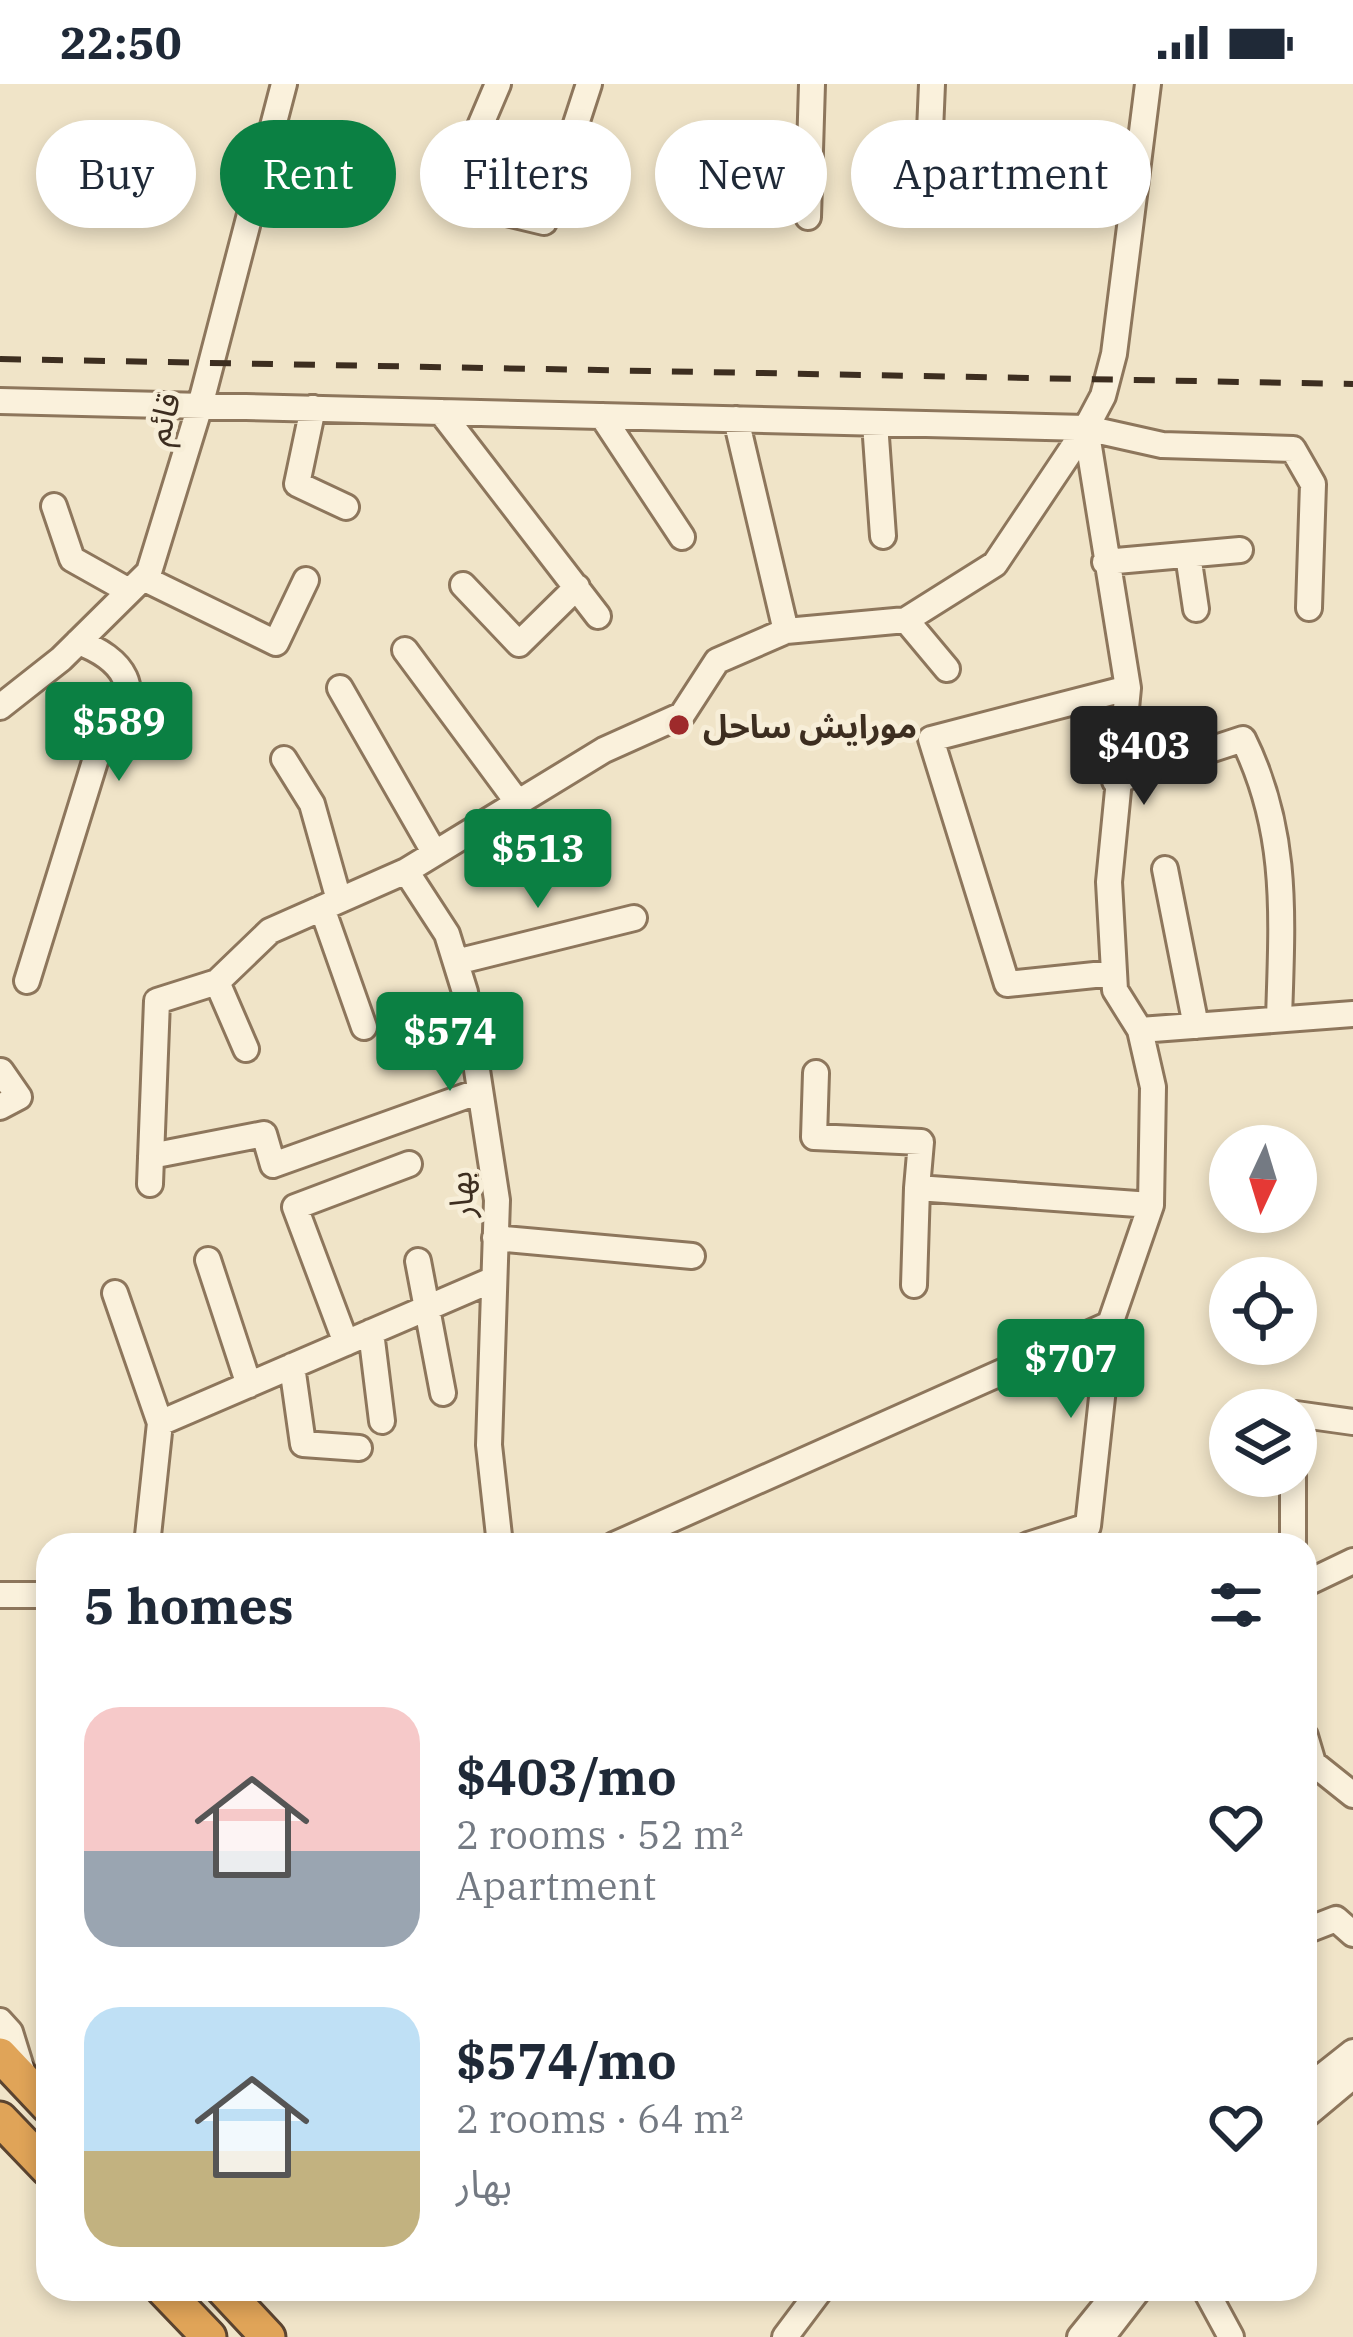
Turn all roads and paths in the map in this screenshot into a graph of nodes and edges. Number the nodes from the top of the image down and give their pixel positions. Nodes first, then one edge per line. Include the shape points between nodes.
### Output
1 (284, 84) edge
2 (498, 84) edge
3 (589, 84) edge
4 (812, 84) edge
5 (932, 84) edge
6 (1148, 84) edge
7 (811, 120) edge
8 (930, 120) edge
9 (0, 400) edge
10 (200, 406) junction
11 (314, 408) junction
12 (441, 412) junction
13 (602, 416) junction
14 (736, 419) junction
15 (874, 423) junction
16 (1086, 428) junction
17 (54, 506) dead end
18 (346, 507) dead end
19 (883, 536) dead end
20 (682, 538) dead end
21 (1240, 550) dead end
22 (1188, 555) junction
23 (1105, 562) junction
24 (306, 580) dead end
25 (136, 585) junction
26 (463, 585) dead end
27 (577, 587) junction
28 (1309, 608) dead end
29 (1196, 609) dead end
30 (598, 616) dead end
31 (906, 620) junction
32 (786, 631) junction
33 (78, 642) junction
34 (405, 650) dead end
35 (947, 669) dead end
36 (340, 688) dead end
37 (1128, 688) junction
38 (0, 707) edge
39 (284, 759) dead end
40 (1115, 781) junction
41 (516, 800) junction
42 (434, 852) junction
43 (1166, 869) dead end
44 (406, 871) junction
45 (330, 904) junction
46 (634, 918) dead end
47 (456, 962) junction
48 (1114, 973) junction
49 (27, 981) dead end
50 (217, 982) junction
51 (1353, 1014) edge
52 (1279, 1019) junction
53 (1196, 1026) junction
54 (364, 1027) dead end
55 (1140, 1030) junction
56 (246, 1049) dead end
57 (1, 1071) edge
58 (816, 1073) dead end
59 (480, 1091) junction
60 (0, 1107) edge
61 (151, 1156) junction
62 (410, 1164) dead end
63 (150, 1184) dead end
64 (917, 1188) junction
65 (1151, 1205) junction
66 (495, 1238) junction
67 (692, 1256) dead end
68 (208, 1260) dead end
69 (418, 1261) dead end
70 (492, 1280) junction
71 (914, 1285) dead end
72 (115, 1293) dead end
73 (426, 1309) junction
74 (1110, 1324) junction
75 (371, 1332) junction
76 (346, 1343) junction
77 (292, 1366) junction
78 (249, 1384) junction
79 (443, 1393) dead end
80 (1317, 1417) edge
81 (382, 1421) dead end
82 (1353, 1422) edge
83 (160, 1423) junction
84 (359, 1448) dead end
85 (1293, 1497) edge
86 (148, 1533) edge
87 (499, 1533) edge
88 (641, 1533) edge
89 (1066, 1533) edge
90 (1293, 1533) edge
91 (1353, 1561) edge
92 (1317, 1578) edge
93 (0, 1594) edge
94 (36, 1595) edge
95 (1317, 1766) edge
96 (1353, 1795) edge
97 (1317, 1926) edge
98 (1353, 1934) edge
99 (0, 2020) edge
100 (1353, 2052) edge
101 (0, 2055) edge
102 (1317, 2080) edge
103 (1351, 2082) edge
104 (36, 2092) edge
105 (36, 2093) edge
106 (1317, 2107) edge
107 (1, 2121) edge
108 (36, 2157) edge
109 (174, 2301) edge
110 (234, 2301) edge
111 (812, 2301) edge
112 (1109, 2301) edge
113 (1130, 2301) edge
114 (1211, 2301) edge
115 (209, 2337) edge
116 (268, 2337) edge
117 (784, 2337) edge
118 (1080, 2337) edge
119 (1102, 2337) edge
120 (1232, 2337) edge

1 - 10 street, قائم
2 - 3 street via 448,200 544,222
4 - 7 street
5 - 8 street
6 - 16 street via 1114,354
9 - 10 street
10 - 11 street
10 - 25 street, قائم via 160,544
11 - 12 street
11 - 18 street via 297,484
12 - 13 street
12 - 27 street
13 - 14 street
13 - 20 street
14 - 15 street
14 - 32 street
15 - 16 street
15 - 19 street
16 - 23 street
16 - 28 street via 1162,445 1293,449 1313,484
16 - 31 street via 995,564
17 - 25 street via 72,559
21 - 22 street
22 - 23 street
22 - 29 street
23 - 37 street
24 - 25 street via 276,643
25 - 33 street, قائم
26 - 27 street via 520,644
27 - 30 street
31 - 32 street
31 - 35 street
32 - 41 street via 717,661 682,715
33 - 38 street, قائم
33 - 49 street via 119,665 127,680 124,706 105,729
34 - 41 street
36 - 42 street
37 - 40 street
37 - 48 street via 931,739 1007,984
39 - 45 street via 312,804
40 - 48 street
40 - 52 street via 1244,739 1264,782 1283,874
41 - 42 street
42 - 44 street
43 - 53 street
44 - 45 street
44 - 47 street, بهار
45 - 50 street via 270,931
45 - 54 street
46 - 47 street
47 - 59 street, بهار
48 - 55 street via 1115,990
50 - 56 street
50 - 61 street via 157,1001
51 - 52 street
52 - 53 street
53 - 55 street
55 - 65 street via 1153,1087
57 - 60 street via 19,1097
58 - 64 street via 814,1137 921,1142
59 - 61 street via 273,1165 264,1134
59 - 66 street, بهار
61 - 63 street
62 - 76 street via 295,1207
64 - 65 street
64 - 71 street
65 - 74 street
66 - 67 street
66 - 70 street, بهار
68 - 78 street
69 - 73 street
70 - 73 street
70 - 87 street, بهار via 490,1445
72 - 83 street
73 - 75 street
73 - 79 street
74 - 88 street
74 - 89 street via 1088,1526
75 - 76 street
75 - 81 street
76 - 77 street
77 - 78 street
77 - 84 street via 303,1444
78 - 83 street
80 - 82 street
83 - 86 street
85 - 90 street
91 - 92 street
93 - 94 street
95 - 96 street
97 - 98 street via 1336,1919
99 - 104 street
100 - 102 street
101 - 105 highway
103 - 106 street
107 - 108 highway
109 - 115 highway
110 - 116 highway
111 - 117 street
112 - 118 street
113 - 119 street
114 - 120 street

